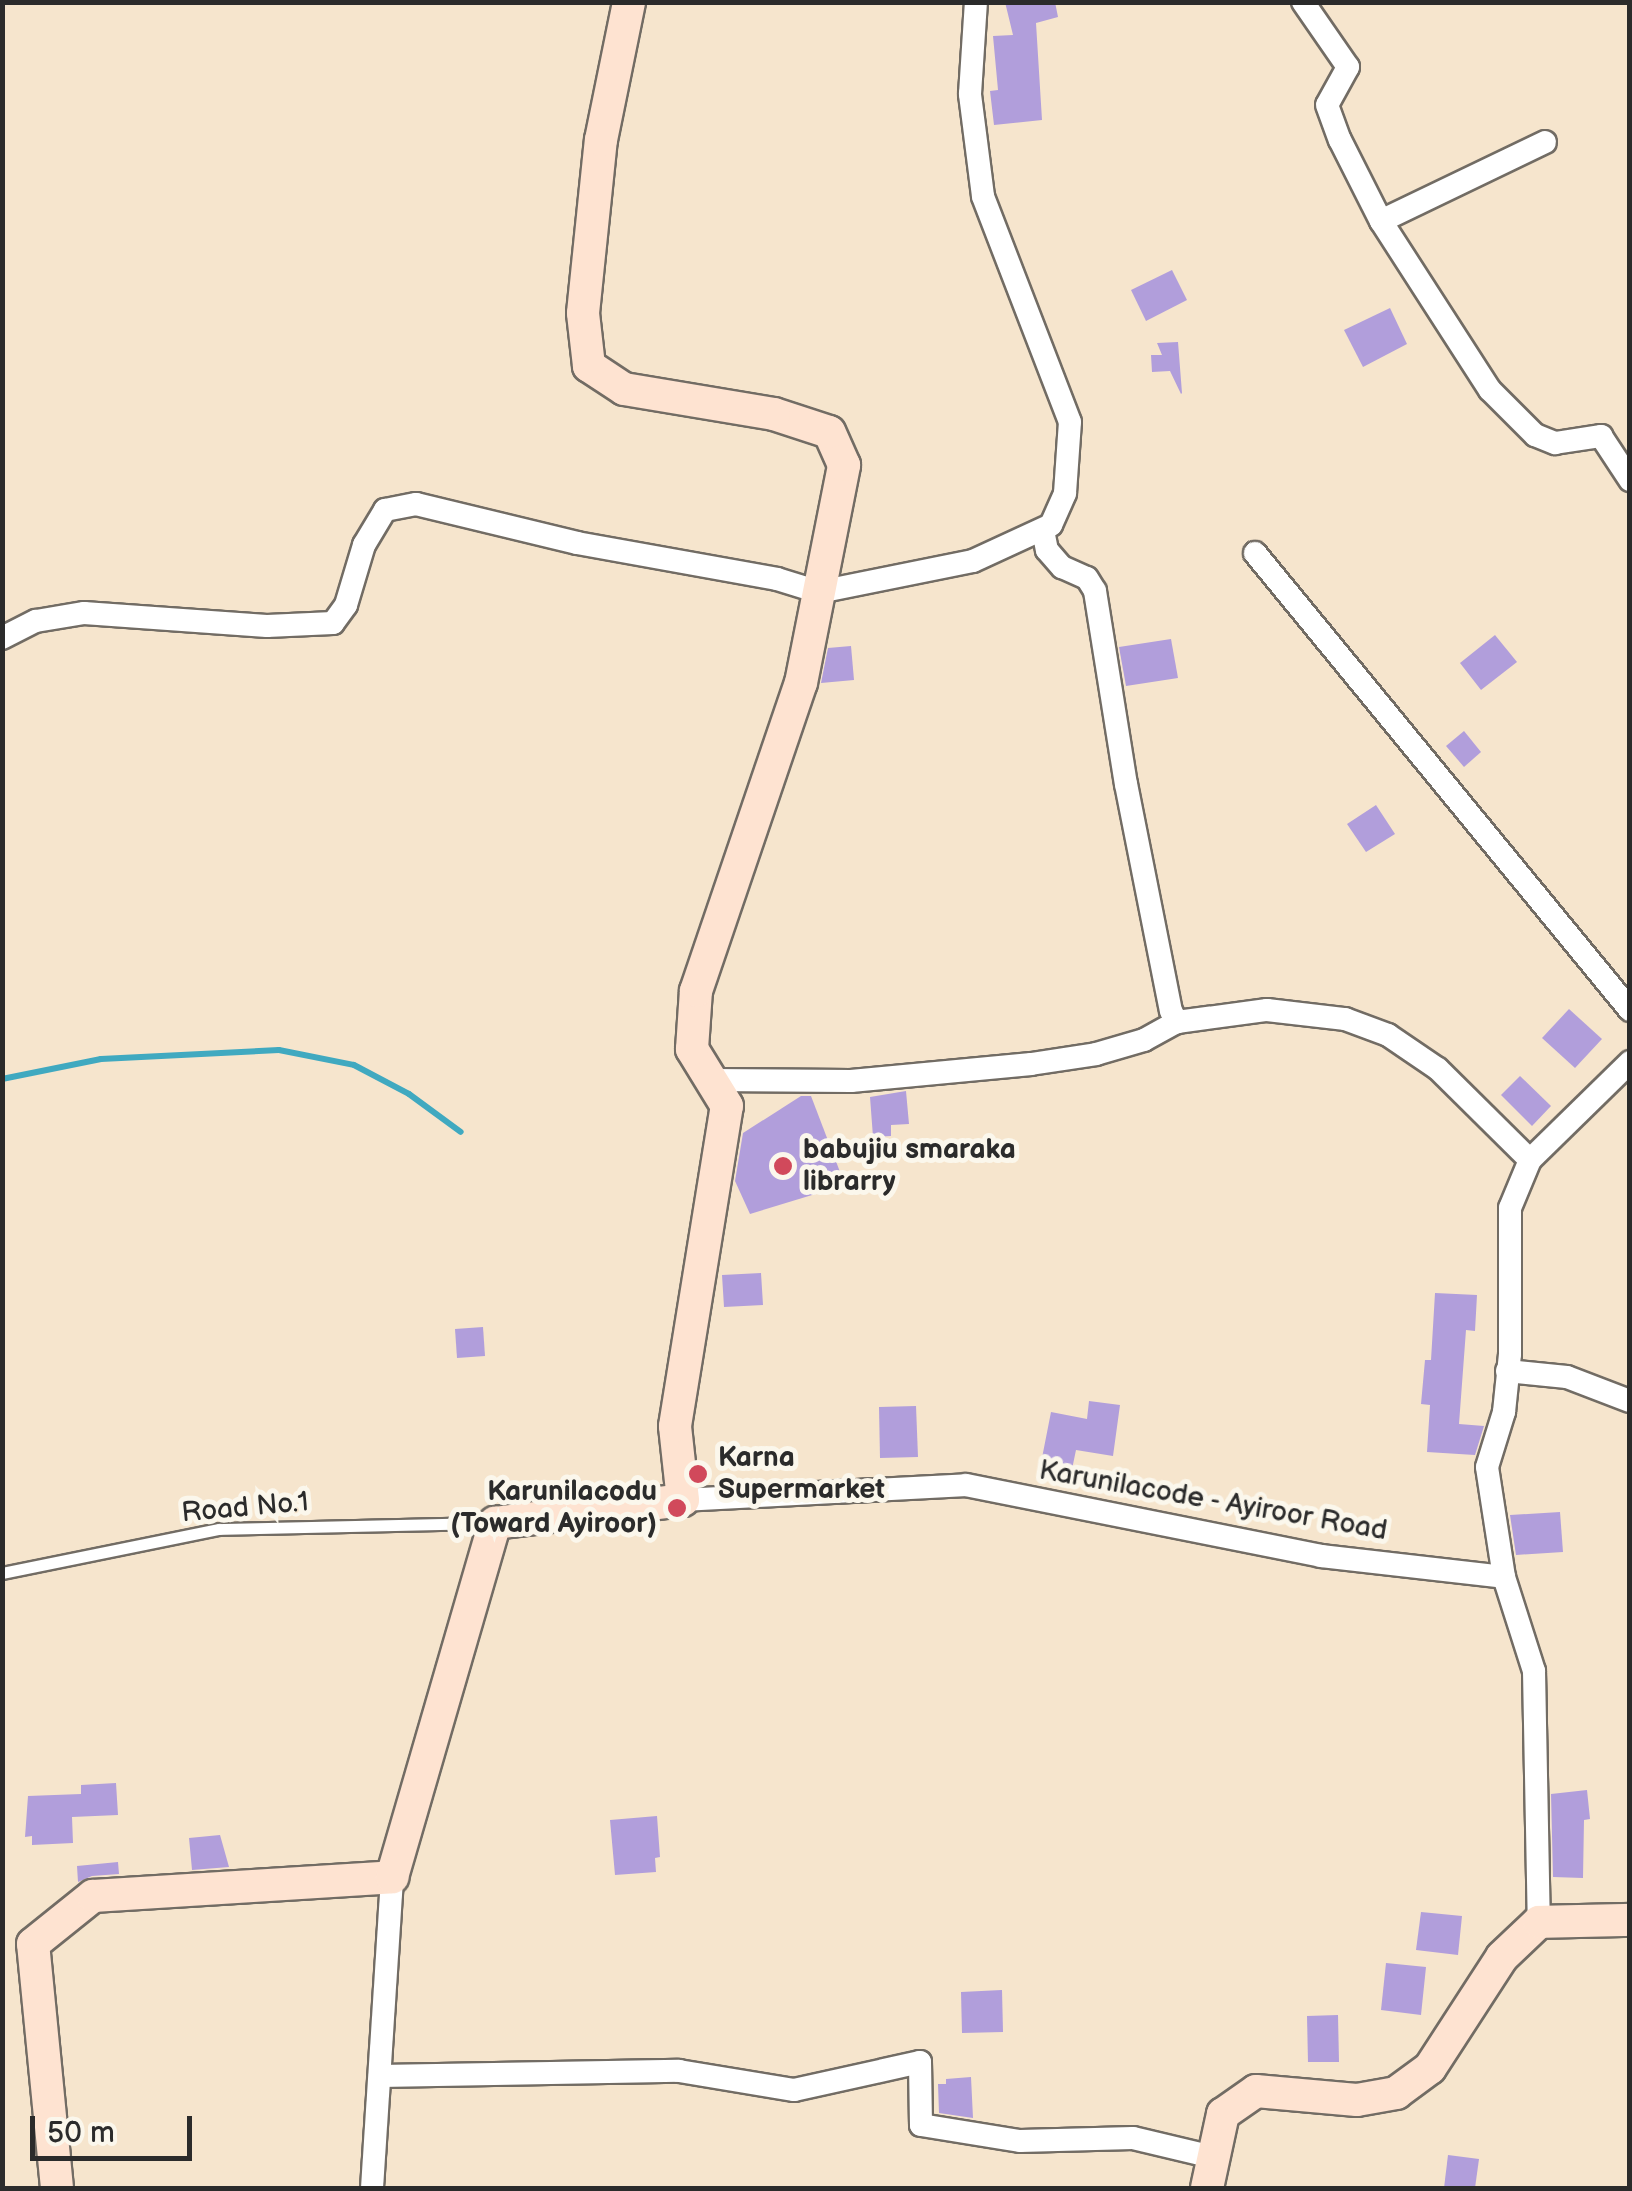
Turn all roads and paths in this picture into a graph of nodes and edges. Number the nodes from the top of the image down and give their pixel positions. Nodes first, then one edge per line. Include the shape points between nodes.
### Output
1 (629, 2) edge
2 (976, 2) edge
3 (1303, 2) edge
4 (1545, 142) dead end
5 (1382, 221) junction
6 (1630, 480) edge
7 (1044, 530) junction
8 (1256, 553) dead end
9 (819, 592) junction
10 (2, 638) edge
11 (1630, 1010) edge
12 (1177, 1022) junction
13 (1630, 1062) edge
14 (711, 1080) junction
15 (1530, 1160) junction
16 (1507, 1371) junction
17 (1630, 1400) edge
18 (683, 1500) junction
19 (495, 1523) junction
20 (2, 1573) edge
21 (1504, 1577) junction
22 (392, 1877) junction
23 (1630, 1920) edge
24 (1539, 1922) junction
25 (380, 2076) junction
26 (1210, 2173) edge
27 (57, 2188) edge
28 (372, 2188) edge

1 - 9 main road via 597,178 583,313 588,366 624,389 774,414 829,432 844,465
2 - 7 street via 970,94 982,196 1070,422 1065,493
3 - 5 street via 1348,66 1327,106
4 - 5 street
5 - 6 street via 1490,390 1534,435 1555,442 1601,436
7 - 9 street via 973,561
7 - 12 street via 1046,550 1095,591 1126,784
8 - 11 street
9 - 10 street via 416,504 385,510 378,520 333,623 268,626 84,614 36,620
9 - 14 main road via 801,683 696,991 692,1049
12 - 14 street via 1112,1050 1030,1064 851,1081
12 - 15 street via 1267,1010 1346,1019 1388,1035 1438,1069
13 - 15 street
14 - 18 main road via 728,1106 675,1426
15 - 16 street via 1510,1208
16 - 17 street via 1567,1377
16 - 21 street via 1504,1412 1487,1467
18 - 19 main road
18 - 21 street, Karunilacode - Ayiroor Road via 966,1485 1321,1556
19 - 20 lane, Road No.1 via 219,1529
19 - 22 main road
21 - 24 street via 1534,1671
22 - 25 street
22 - 27 main road via 93,1896 33,1944
23 - 24 main road
24 - 26 main road via 1502,1957 1430,2068 1396,2093 1356,2100 1256,2091 1222,2114
25 - 26 street via 680,2071 794,2090 920,2062 921,2125 1020,2140 1133,2138
25 - 28 street

